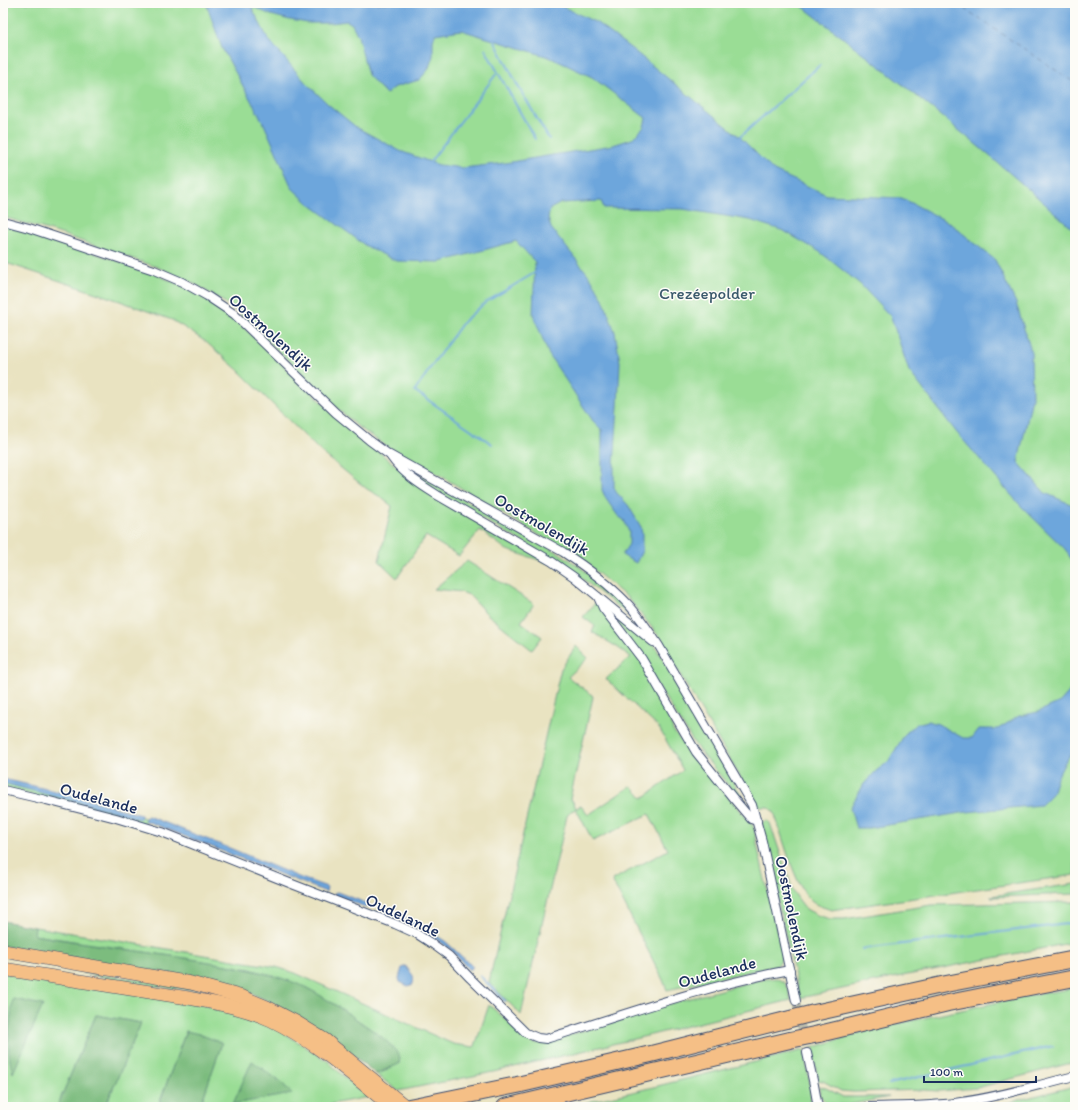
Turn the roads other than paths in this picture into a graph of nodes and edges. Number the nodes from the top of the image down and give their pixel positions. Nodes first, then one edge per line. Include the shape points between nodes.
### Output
1 (3, 221) edge
2 (388, 454) junction
3 (597, 595) junction
4 (659, 646) junction
5 (3, 790) edge
6 (757, 821) junction
7 (3, 951) edge
8 (1075, 959) edge
9 (3, 969) edge
10 (790, 970) junction
11 (1075, 978) edge
12 (796, 1001) tunnel mouth
13 (807, 1053) tunnel mouth
14 (1075, 1076) edge
15 (391, 1107) edge
16 (406, 1107) edge
17 (409, 1107) edge
18 (505, 1107) edge
19 (818, 1107) edge
20 (866, 1107) edge

1 - 2 street, Oostmolendijk via 154,270 207,296 234,314 336,413
2 - 3 street, Oostmolendijk via 424,487 551,561
2 - 4 street, Oostmolendijk via 563,552 585,567 627,603
3 - 4 street, Oostmolendijk
3 - 6 street, Oostmolendijk via 603,608 642,659 696,752 751,819
4 - 6 street, Oostmolendijk via 752,806
5 - 10 street, Oudelande via 162,832 395,924 429,941 444,952 526,1033 538,1038 546,1039 726,984
6 - 10 street, Oostmolendijk
7 - 16 main road via 191,983 243,998 296,1022 325,1040
8 - 17 highway, bridge via 814,1013 651,1054
9 - 15 main road via 218,1003 245,1010 297,1034 327,1054
10 - 12 street, Oostmolendijk
11 - 18 highway, bridge via 948,1003
13 - 19 street
14 - 20 street via 961,1102

